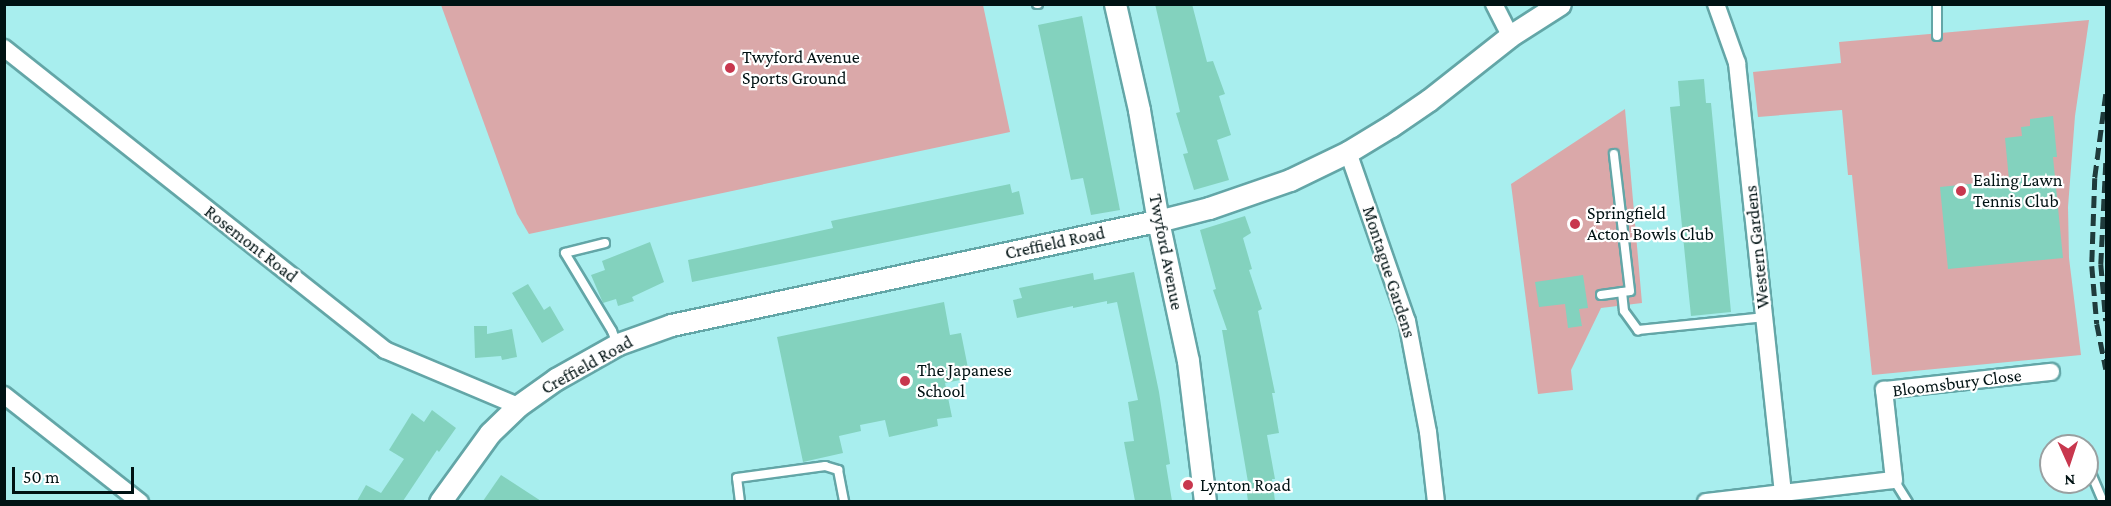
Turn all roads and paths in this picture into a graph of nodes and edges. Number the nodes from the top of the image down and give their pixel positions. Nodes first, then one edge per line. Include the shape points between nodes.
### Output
1 (1115, 4) edge
2 (1494, 4) edge
3 (1560, 4) edge
4 (1716, 4) edge
5 (1936, 4) edge
6 (1510, 36) junction
7 (1936, 36) dead end
8 (4, 48) edge
9 (1348, 152) junction
10 (1614, 153) dead end
11 (1158, 221) junction
12 (605, 243) dead end
13 (1622, 292) junction
14 (1601, 295) dead end
15 (1765, 317) junction
16 (618, 344) junction
17 (2051, 372) dead end
18 (4, 395) edge
19 (518, 406) junction
20 (1894, 480) junction
21 (1783, 493) junction
22 (140, 501) edge
23 (440, 501) edge
24 (740, 501) edge
25 (844, 501) edge
26 (1205, 501) edge
27 (1436, 501) edge
28 (1706, 501) edge
29 (1908, 501) edge

1 - 11 street, Twyford Avenue via 1140,110
2 - 6 street
3 - 6 street, Creffield Road
4 - 15 street, Western Gardens via 1737,63
5 - 7 lane
6 - 9 street, Creffield Road via 1429,100
8 - 19 street, Rosemont Road via 385,350
9 - 11 street, Creffield Road via 1290,180
9 - 27 street, Montague Gardens via 1407,321 1428,432
10 - 13 lane via 1630,291
11 - 16 street, Creffield Road via 671,325
11 - 26 street, Twyford Avenue via 1188,362
12 - 16 lane via 565,253
13 - 14 lane
13 - 15 lane via 1624,310 1638,330
15 - 21 street, Western Gardens
16 - 19 street, Creffield Road
17 - 20 street, Bloomsbury Close via 1884,390
18 - 22 street
19 - 23 street, Creffield Road via 490,434
20 - 21 street
20 - 29 lane
21 - 28 street
24 - 25 lane via 737,478 825,466 838,470

